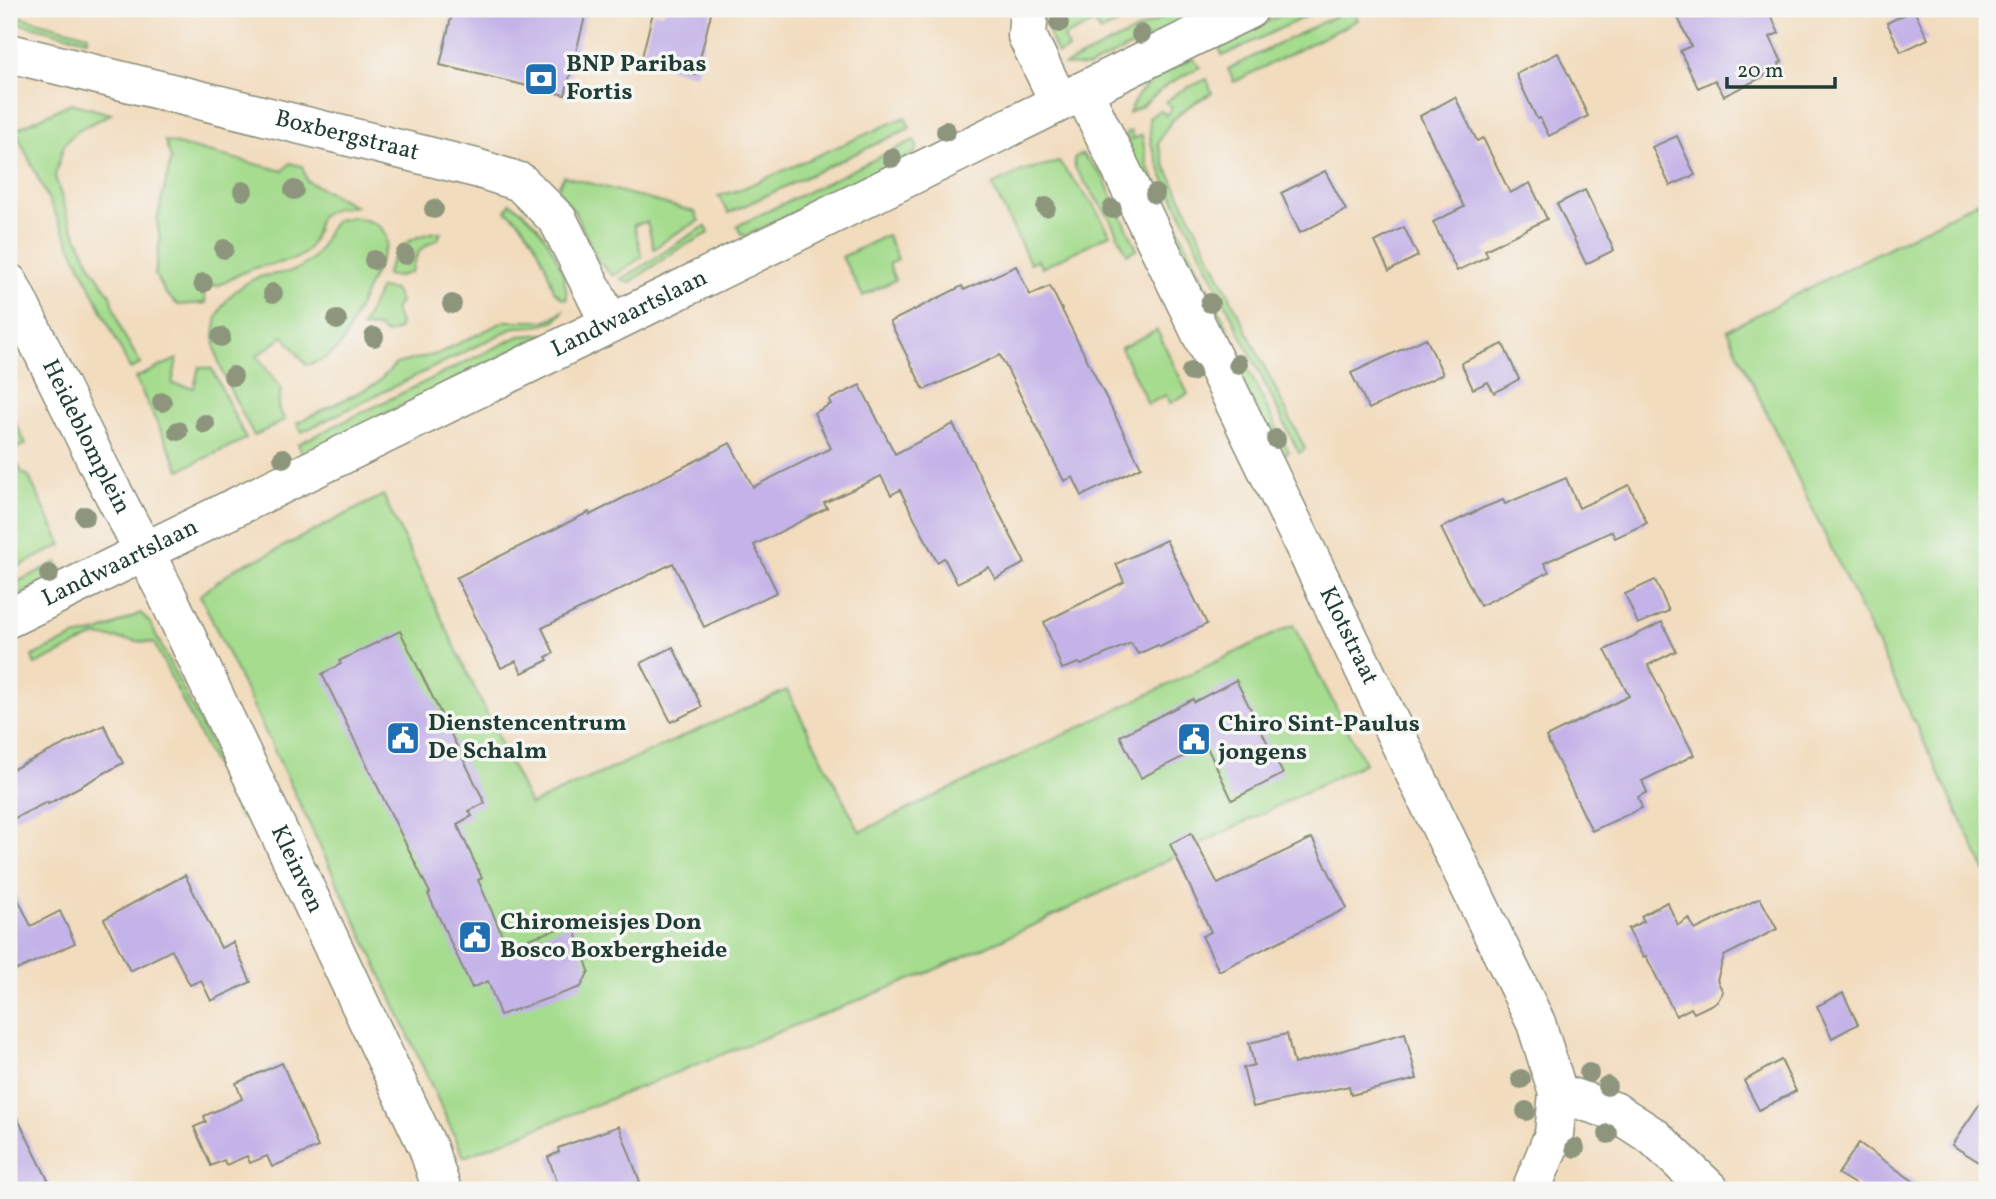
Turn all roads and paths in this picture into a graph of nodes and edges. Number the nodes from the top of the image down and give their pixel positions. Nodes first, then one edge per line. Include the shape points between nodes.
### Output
1 (1029, 9) edge
2 (1249, 9) edge
3 (9, 53) edge
4 (1071, 96) junction
5 (9, 283) edge
6 (610, 324) junction
7 (143, 551) junction
8 (9, 618) edge
9 (1558, 1093) junction
10 (442, 1190) edge
11 (1531, 1190) edge
12 (1710, 1190) edge

1 - 4 street, Klotstraat via 1027,36
2 - 4 street, Landwaartslaan
3 - 6 street, Boxbergstraat via 520,182 558,220
4 - 6 street, Landwaartslaan
4 - 9 street, Klotstraat via 1536,1023
5 - 7 street, Heideblomplein
6 - 7 street, Landwaartslaan
7 - 8 street, Landwaartslaan
7 - 10 street, Kleinven via 336,951 428,1148
9 - 11 street, Klotstraat via 1554,1133
9 - 12 street via 1614,1111 1654,1137

